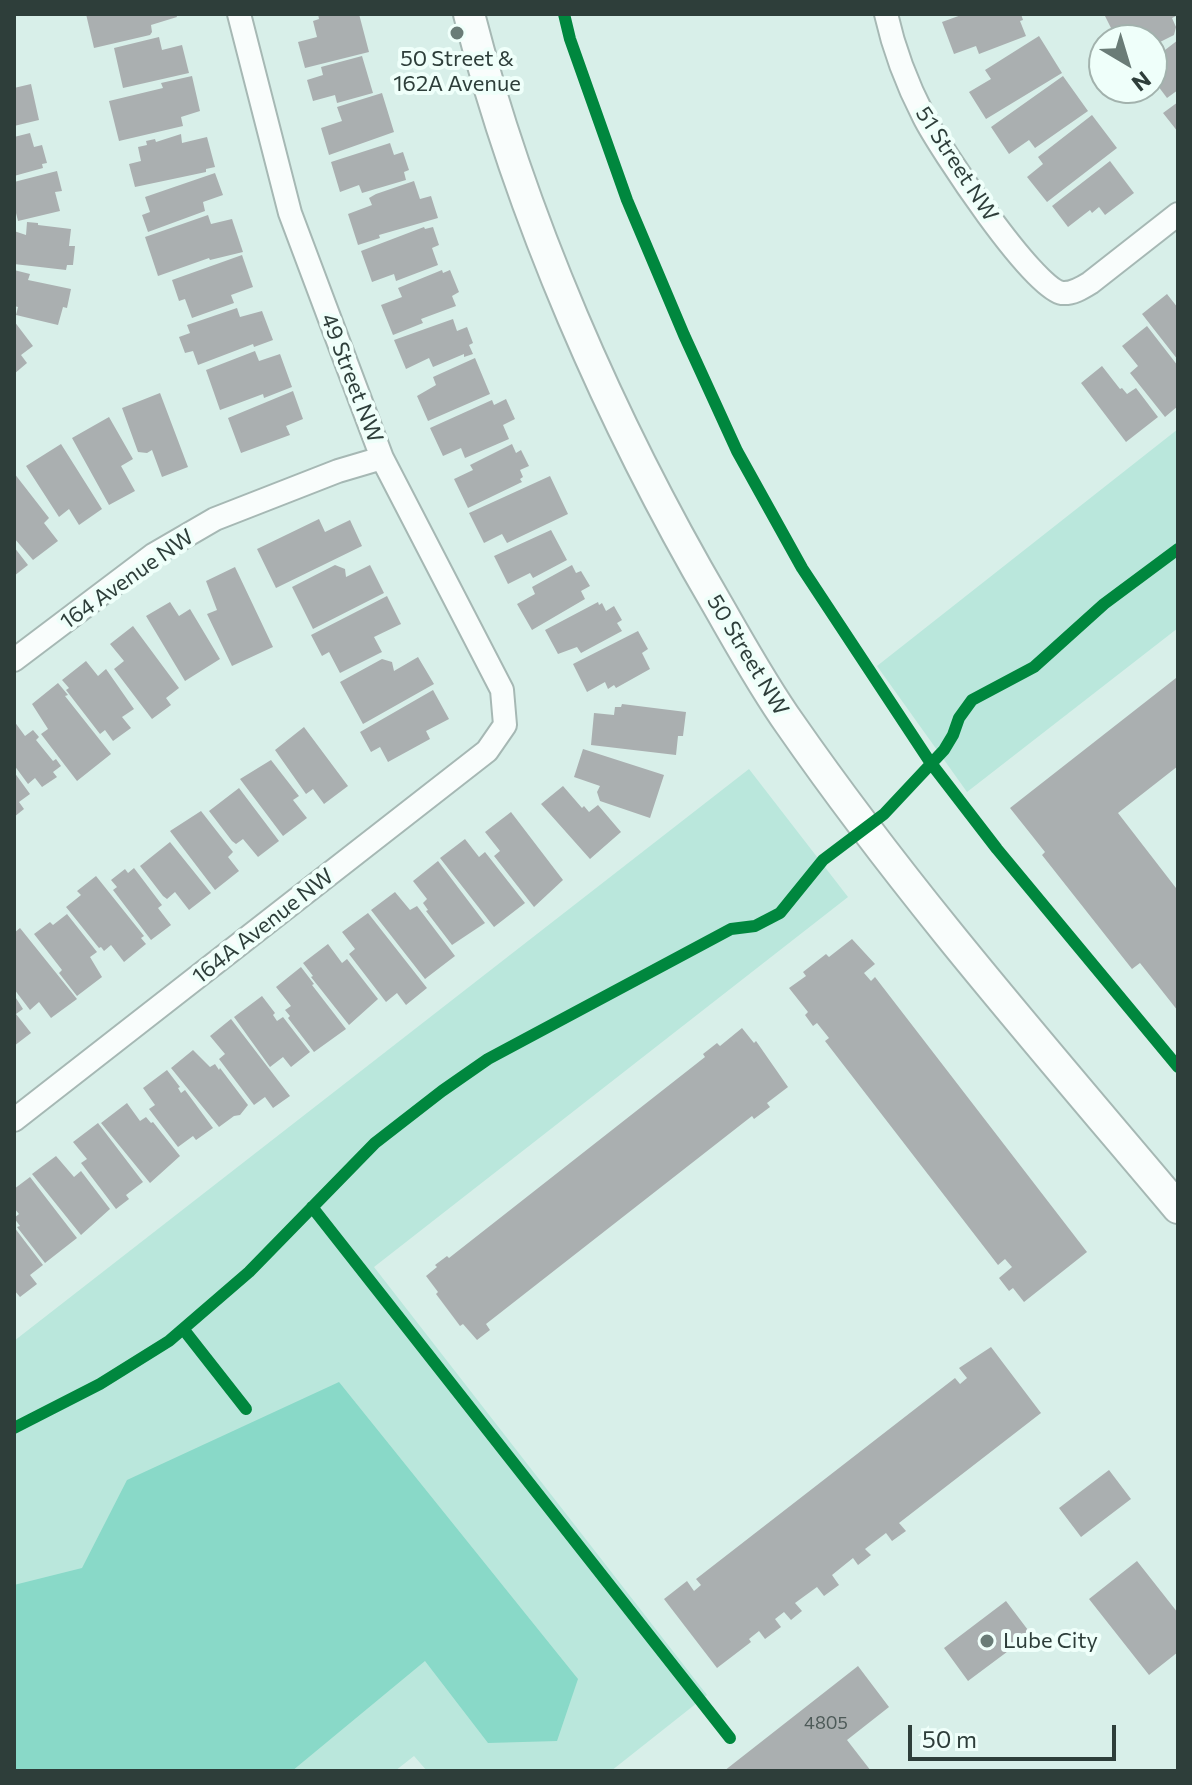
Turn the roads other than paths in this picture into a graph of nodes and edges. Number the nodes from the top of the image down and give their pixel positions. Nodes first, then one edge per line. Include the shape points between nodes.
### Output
1 (239, 14) edge
2 (469, 14) edge
3 (886, 14) edge
4 (1178, 214) edge
5 (382, 458) junction
6 (14, 660) edge
7 (505, 725) joint
8 (14, 1120) edge
9 (1178, 1208) edge

1 - 5 street, 49 Street NW via 290,213
2 - 9 main road, 50 Street NW via 507,140 571,312 643,471 729,625 788,721 865,828
3 - 4 street, 51 Street NW via 894,49 941,147 1048,286 1061,293 1076,291
5 - 6 street, 164 Avenue NW via 215,519 153,555
5 - 7 street, 49 Street NW via 502,690
7 - 8 street, 164A Avenue NW via 487,751

